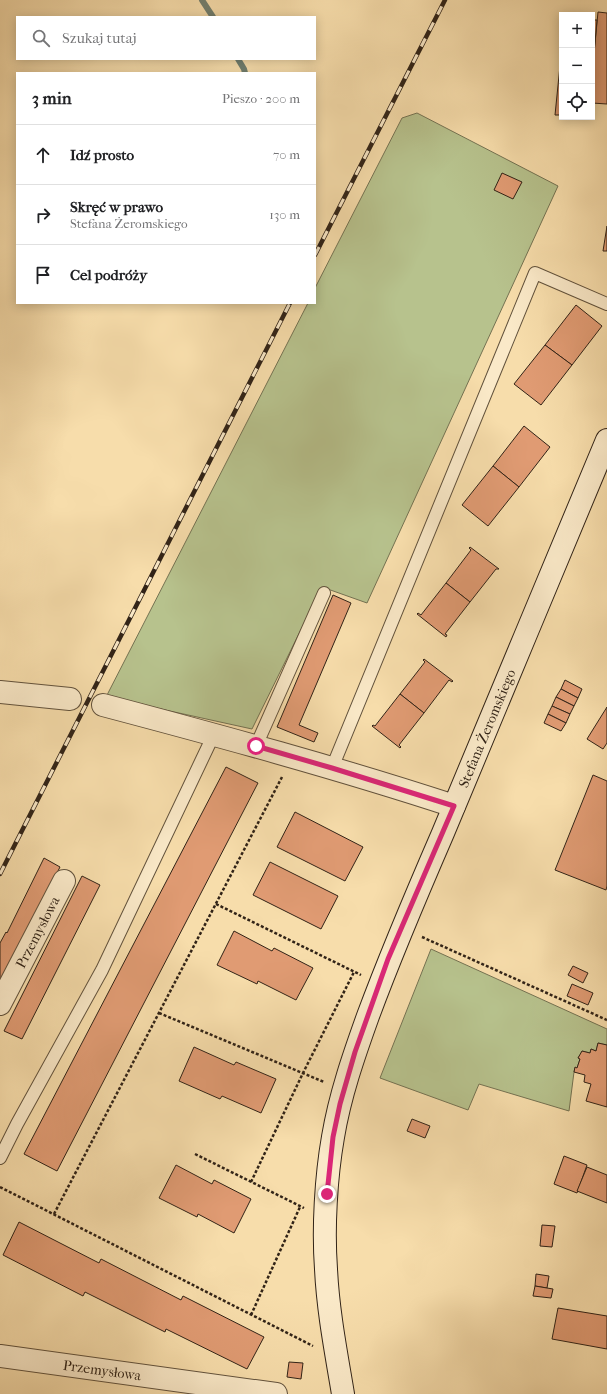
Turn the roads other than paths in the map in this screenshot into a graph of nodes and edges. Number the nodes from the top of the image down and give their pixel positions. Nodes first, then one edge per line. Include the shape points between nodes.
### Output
1 (607, 304) edge
2 (607, 440) edge
3 (324, 593) dead end
4 (0, 692) edge
5 (70, 699) dead end
6 (103, 705) dead end
7 (214, 734) junction
8 (256, 746) junction
9 (332, 768) junction
10 (454, 806) junction
11 (64, 881) dead end
12 (0, 1004) edge
13 (0, 1158) edge
14 (0, 1356) edge
15 (276, 1394) edge
16 (343, 1394) edge

1 - 9 lane via 535,273
2 - 10 street, Stefana Żeromskiego
3 - 8 lane
4 - 5 street
6 - 7 street
7 - 8 street
7 - 13 lane via 102,970
8 - 9 street
9 - 10 street
10 - 16 street, Stefana Żeromskiego via 388,959 350,1069 333,1137 325,1216 325,1259 330,1313
11 - 12 street, Przemysłowa
14 - 15 street, Przemysłowa

